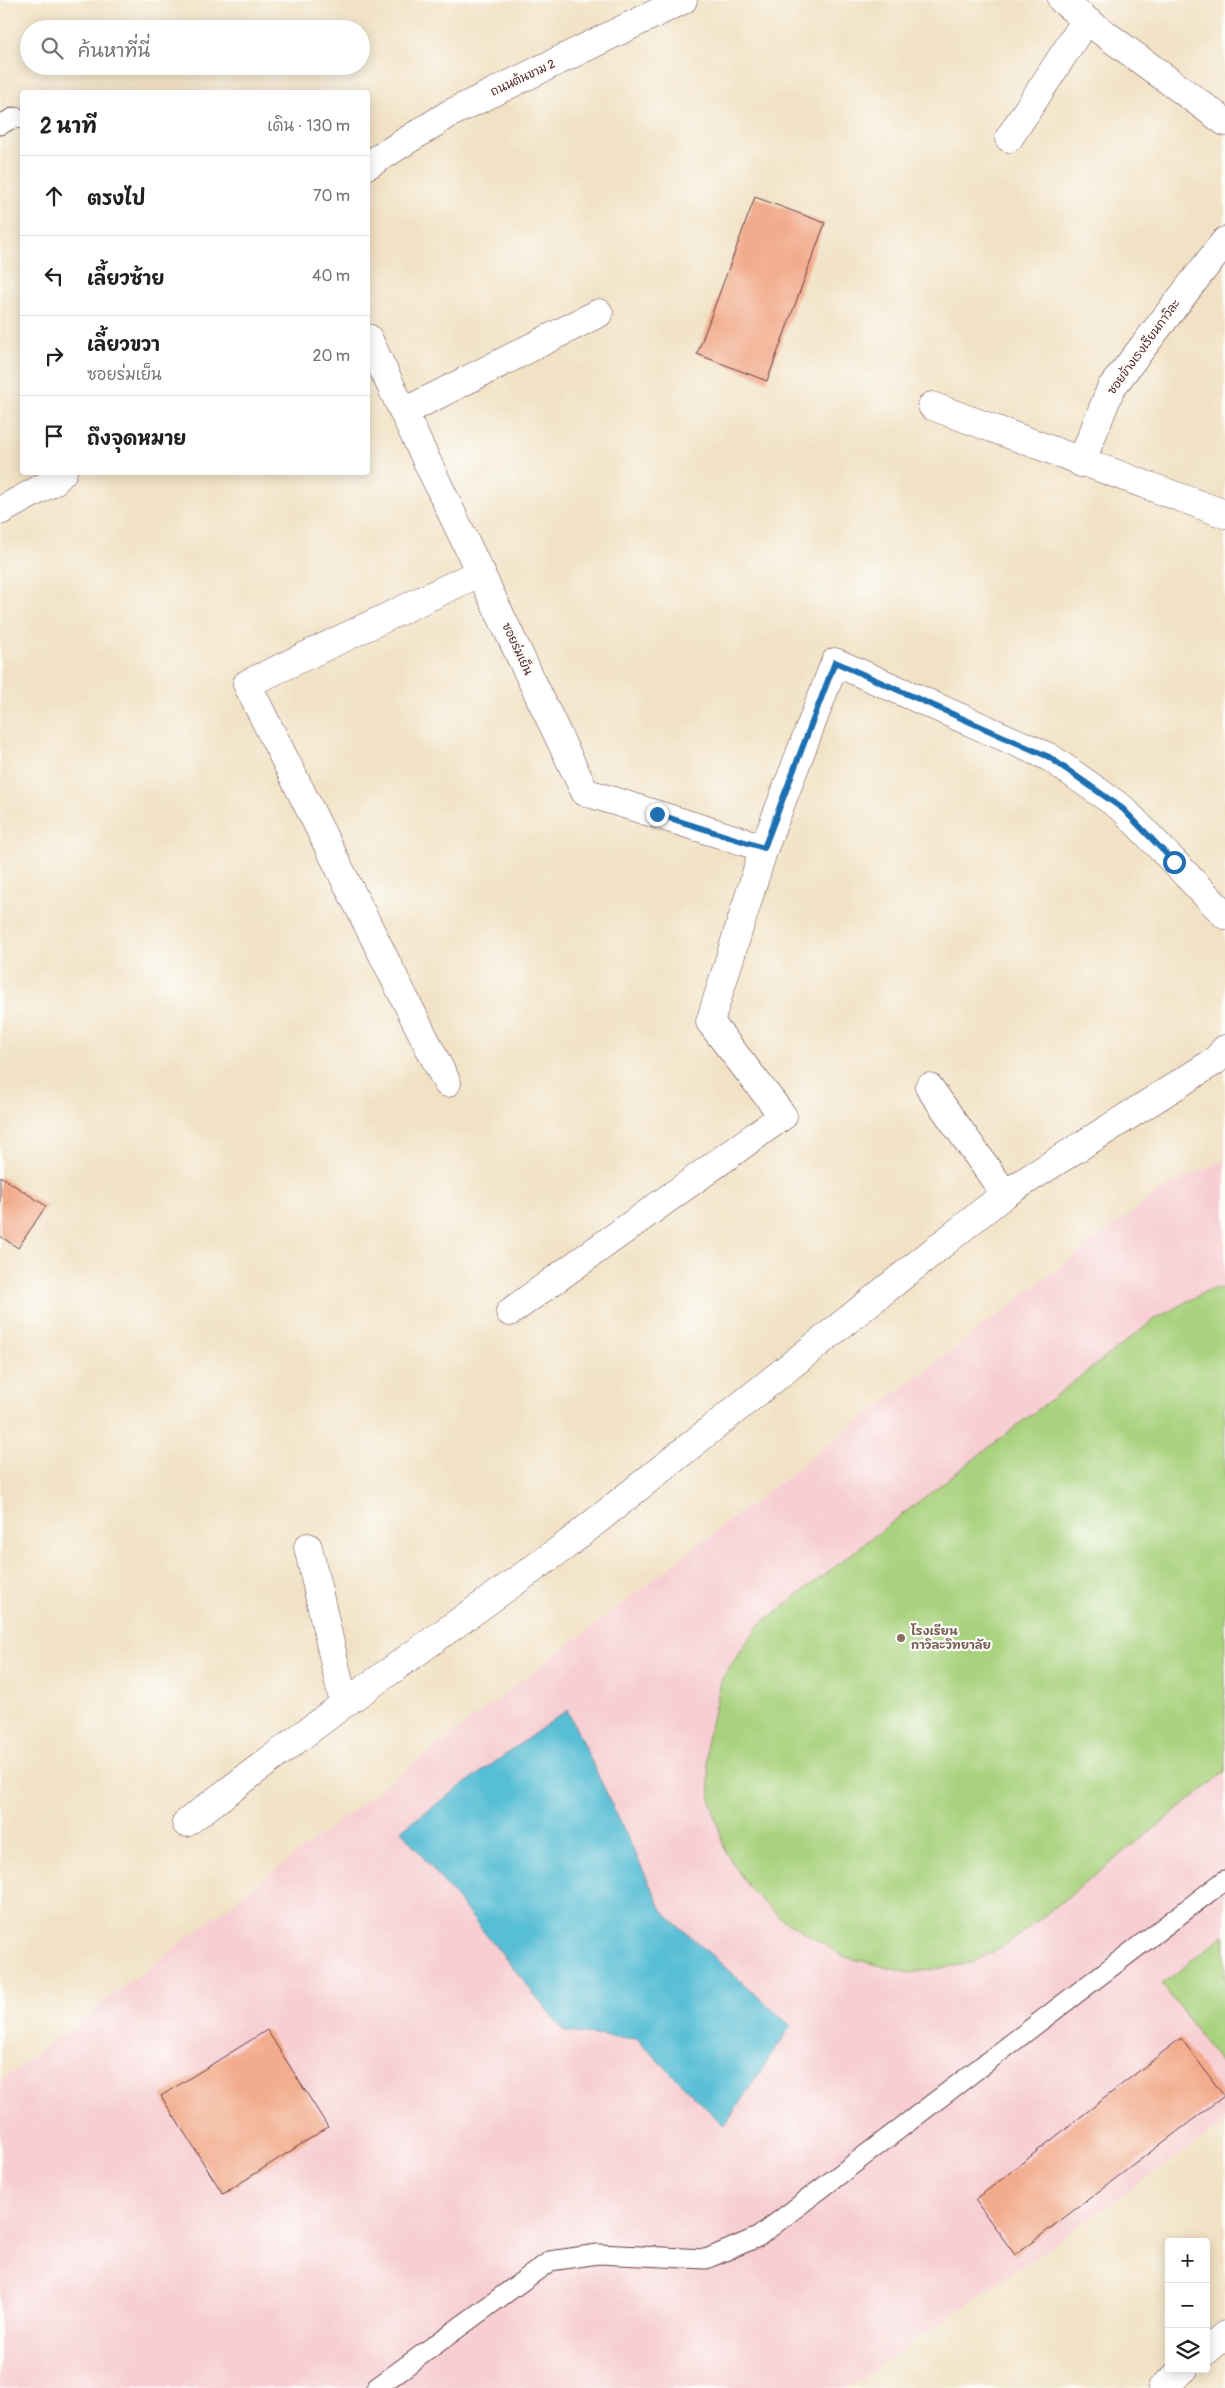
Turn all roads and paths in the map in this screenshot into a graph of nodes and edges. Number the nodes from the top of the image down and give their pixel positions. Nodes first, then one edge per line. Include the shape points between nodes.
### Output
1 (683, 0) edge
2 (1062, 0) edge
3 (1086, 20) junction
4 (20, 118) edge
5 (1225, 122) edge
6 (0, 125) edge
7 (1009, 138) dead end
8 (370, 164) edge
9 (1225, 241) edge
10 (600, 313) dead end
11 (370, 342) edge
12 (932, 406) dead end
13 (404, 412) junction
14 (1081, 463) junction
15 (60, 475) edge
16 (0, 511) edge
17 (1225, 514) edge
18 (480, 572) junction
19 (764, 848) junction
20 (1225, 915) edge
21 (1225, 1049) edge
22 (447, 1083) dead end
23 (929, 1086) dead end
24 (1005, 1194) junction
25 (510, 1312) dead end
26 (308, 1547) dead end
27 (344, 1704) junction
28 (186, 1823) dead end
29 (1225, 1880) edge
30 (1225, 2335) edge
31 (1210, 2348) edge
32 (1179, 2373) edge
33 (376, 2388) edge
34 (1162, 2388) edge

1 - 8 street, ถนนต้นขาม 2 via 449,114
2 - 3 street
3 - 5 street
3 - 7 street
4 - 6 lane via 16,117
9 - 14 street, ซอยข้างเรงเรียนกาวิละ via 1111,388
10 - 13 street
11 - 13 street, ซอยร่มเย็น
12 - 14 street
13 - 18 street, ซอยร่มเย็น
14 - 17 street
15 - 16 street
18 - 19 street, ซอยร่มเย็น via 585,792
18 - 22 street via 247,684
19 - 20 street via 835,662 1049,757 1123,809
19 - 25 street via 710,1022 783,1116
21 - 24 street via 1215,1061
23 - 24 street
24 - 27 street via 565,1546
26 - 27 street
27 - 28 street
29 - 33 lane via 758,2237 706,2259 598,2254 550,2261
30 - 31 street
32 - 34 street

